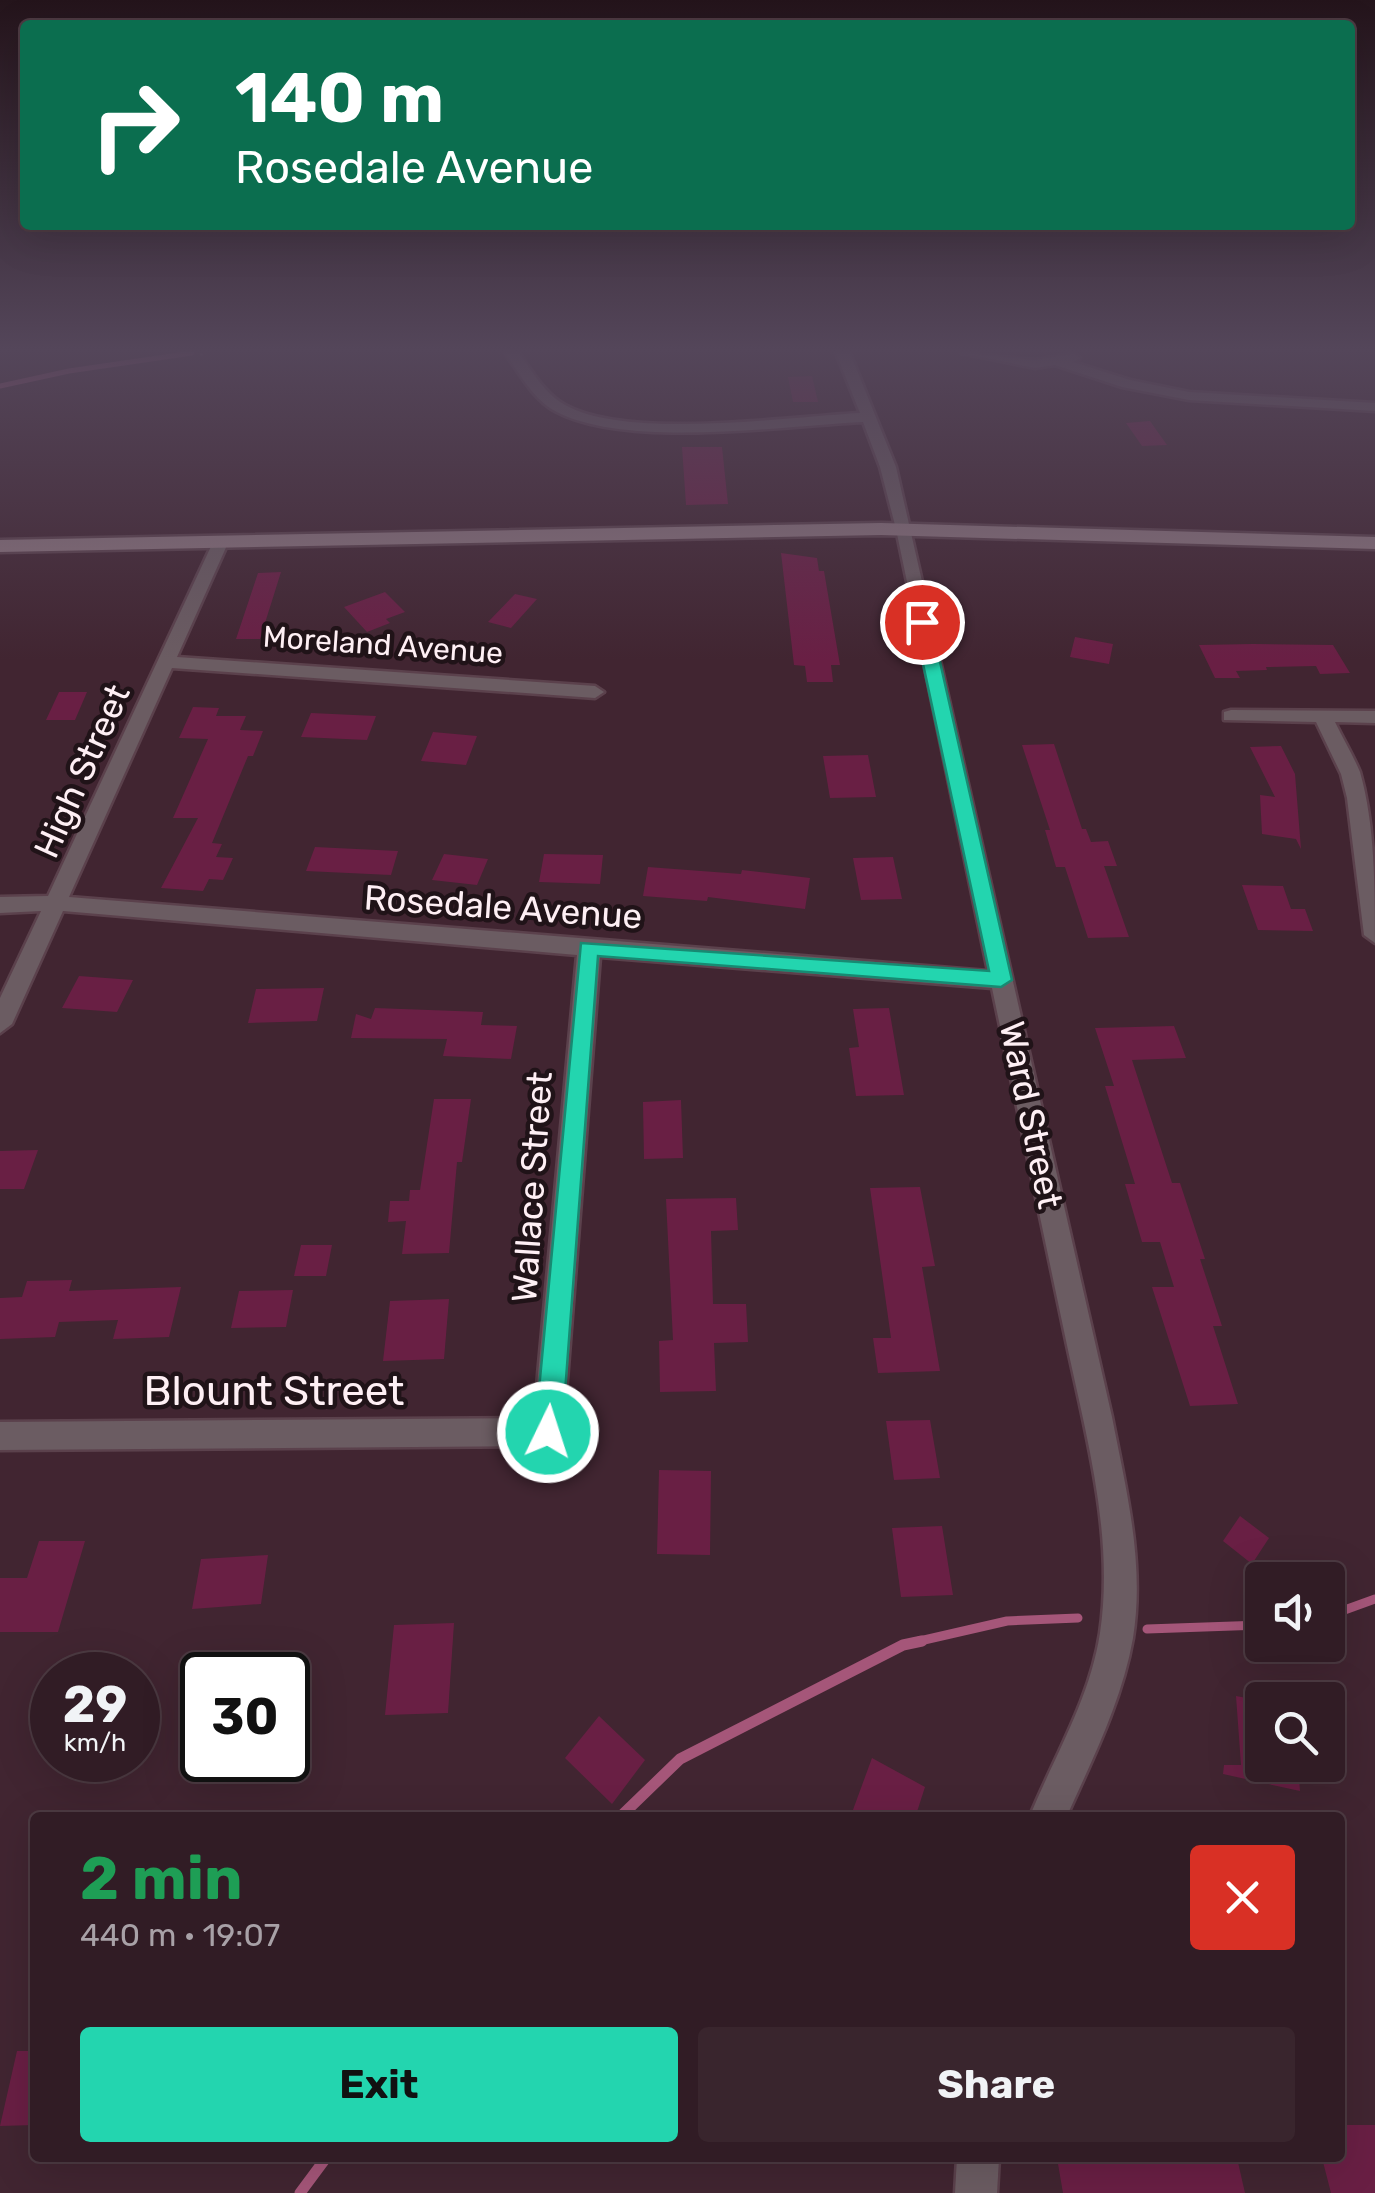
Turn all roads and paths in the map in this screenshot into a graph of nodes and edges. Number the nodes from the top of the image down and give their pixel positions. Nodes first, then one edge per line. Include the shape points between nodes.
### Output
1 (884, 455) edge
2 (904, 529) junction
3 (220, 543) junction
4 (1375, 543) edge
5 (0, 546) edge
6 (167, 662) junction
7 (595, 692) dead end
8 (1231, 716) dead end
9 (1323, 717) junction
10 (1375, 717) edge
11 (58, 903) junction
12 (0, 904) edge
13 (1375, 935) edge
14 (588, 948) junction
15 (1001, 980) junction
16 (0, 1024) edge
17 (548, 1432) joint
18 (0, 1436) edge
19 (1050, 1812) edge
20 (978, 2162) edge
21 (976, 2193) edge

1 - 2 street, Ward Street
2 - 3 street
2 - 4 street
2 - 15 street, Ward Street
3 - 5 street
3 - 6 street, High Street
6 - 7 street, Moreland Avenue
6 - 11 street, High Street
8 - 9 street
9 - 10 street
9 - 13 street via 1357,798
11 - 12 street, Rosedale Avenue
11 - 14 street, Rosedale Avenue
11 - 16 street, High Street
14 - 15 street, Rosedale Avenue
14 - 17 street, Wallace Street
15 - 19 street, Ward Street via 1098,1418 1118,1547 1117,1635 1105,1684
17 - 18 street, Blount Street
20 - 21 street

